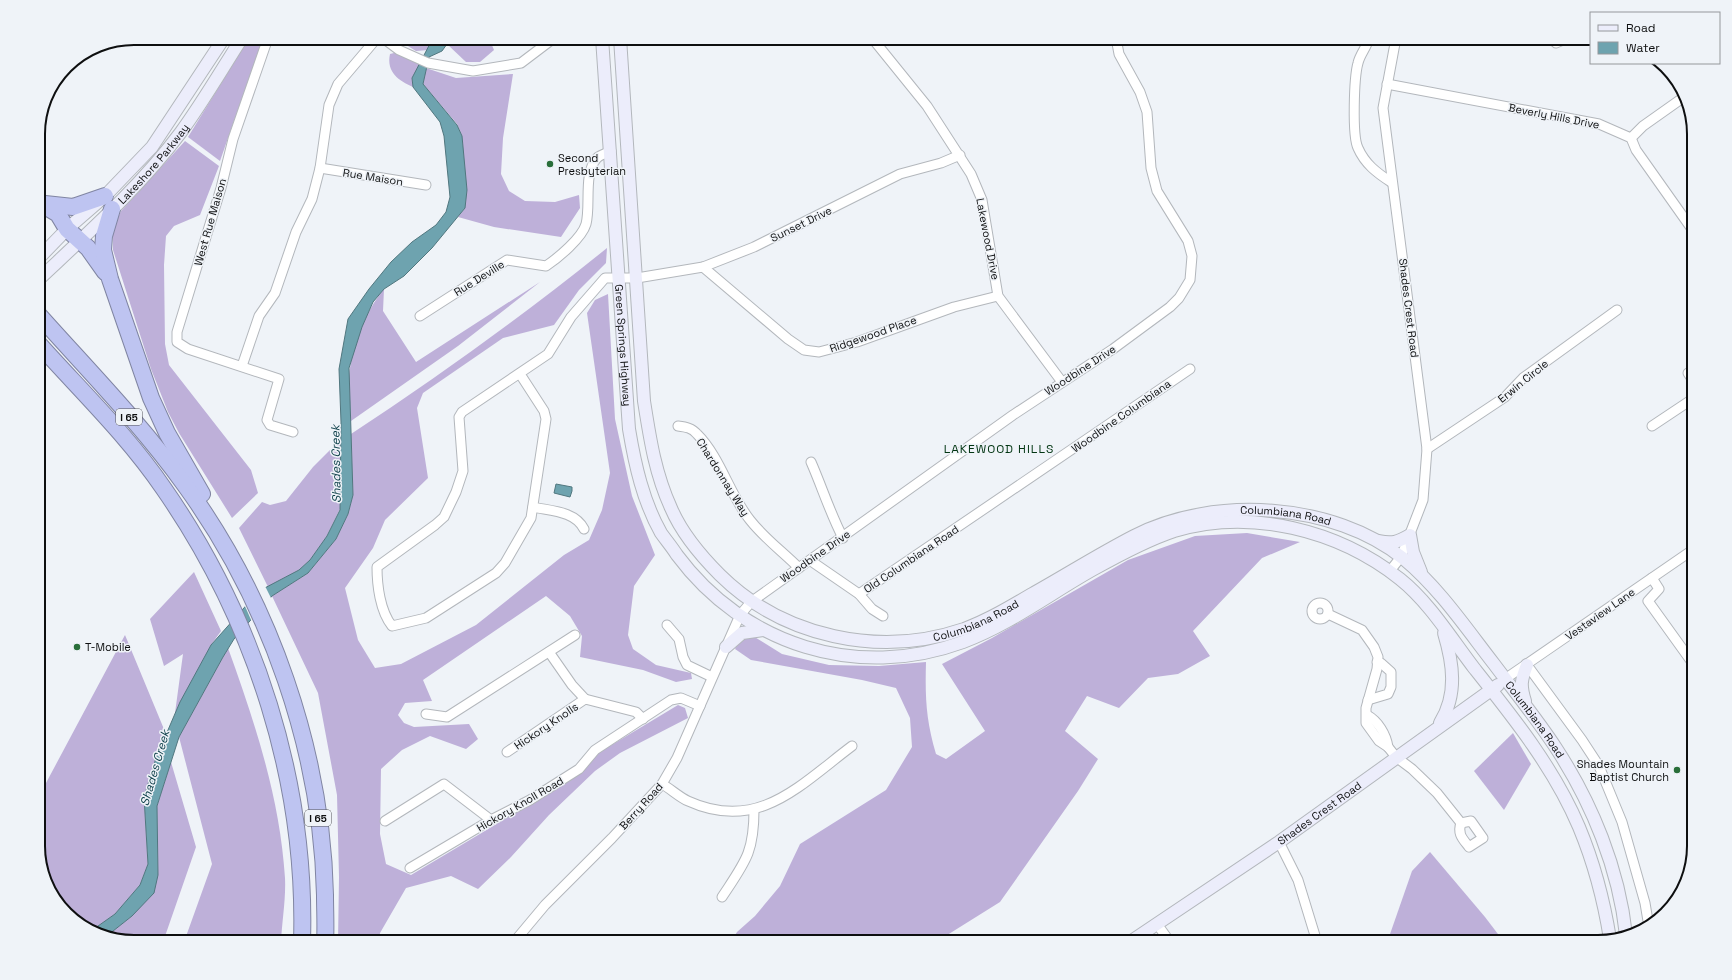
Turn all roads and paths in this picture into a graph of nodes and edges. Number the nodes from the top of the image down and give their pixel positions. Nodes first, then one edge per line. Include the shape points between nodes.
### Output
1 (219, 45) edge
2 (237, 45) edge
3 (266, 45) edge
4 (371, 45) edge
5 (392, 45) edge
6 (545, 45) edge
7 (602, 45) edge
8 (620, 45) edge
9 (878, 45) edge
10 (1117, 45) edge
11 (1366, 45) edge
12 (1395, 45) edge
13 (1387, 84) junction
14 (1680, 100) edge
15 (1631, 138) junction
16 (610, 151) junction
17 (960, 155) junction
18 (320, 168) junction
19 (1391, 182) junction
20 (426, 186) dead end
21 (109, 202) junction
22 (45, 204) edge
23 (45, 206) edge
24 (1687, 222) edge
25 (67, 230) junction
26 (81, 241) junction
27 (45, 252) edge
28 (703, 267) junction
29 (45, 274) edge
30 (618, 278) junction
31 (637, 278) junction
32 (110, 280) junction
33 (998, 296) junction
34 (1617, 310) dead end
35 (420, 316) dead end
36 (45, 322) edge
37 (45, 351) edge
38 (45, 356) edge
39 (242, 366) junction
40 (1190, 368) dead end
41 (520, 374) junction
42 (71, 379) junction
43 (1062, 382) junction
44 (1687, 403) edge
45 (678, 426) dead end
46 (1652, 426) dead end
47 (293, 432) dead end
48 (1427, 449) junction
49 (812, 462) dead end
50 (1011, 491) joint
51 (533, 507) junction
52 (214, 522) junction
53 (584, 529) dead end
54 (1410, 535) junction
55 (843, 538) junction
56 (1375, 541) junction
57 (1687, 554) edge
58 (1402, 557) junction
59 (811, 561) junction
60 (799, 568) junction
61 (1388, 572) junction
62 (1423, 577) junction
63 (1652, 578) junction
64 (859, 594) junction
65 (751, 602) junction
66 (1328, 614) dead end
67 (740, 615) junction
68 (883, 616) dead end
69 (993, 622) junction
70 (667, 624) dead end
71 (1442, 626) junction
72 (763, 630) junction
73 (575, 635) dead end
74 (726, 647) junction
75 (549, 652) junction
76 (1687, 655) edge
77 (1377, 662) junction
78 (1527, 665) junction
79 (712, 677) junction
80 (1505, 679) junction
81 (1491, 689) junction
82 (585, 699) junction
83 (1368, 700) junction
84 (700, 706) junction
85 (1527, 708) junction
86 (426, 714) dead end
87 (643, 719) junction
88 (1438, 726) junction
89 (852, 746) dead end
90 (1555, 747) junction
91 (507, 752) dead end
92 (1540, 756) junction
93 (1396, 757) junction
94 (662, 784) junction
95 (754, 810) junction
96 (491, 820) junction
97 (385, 821) dead end
98 (1461, 823) dead end
99 (1279, 842) junction
100 (410, 868) dead end
101 (1614, 873) junction
102 (1596, 878) junction
103 (722, 897) dead end
104 (1647, 920) edge
105 (1157, 924) junction
106 (1625, 930) edge
107 (1609, 934) edge
108 (302, 935) edge
109 (325, 935) edge
110 (520, 935) edge
111 (1140, 935) edge
112 (1165, 935) edge
113 (1314, 935) edge

1 - 21 main road, Lakeshore Parkway via 152,147
2 - 21 main road, Lakeshore Parkway via 181,132 139,182
3 - 39 street, West Rue Maison via 233,138 221,188 177,332 178,342 188,349
4 - 18 street via 338,84 329,105
5 - 6 street via 434,65 473,71 521,63
7 - 16 main road, Green Springs Highway
8 - 31 main road, Green Springs Highway
9 - 17 street, Lakewood Drive via 927,106
10 - 43 street, Woodbine Drive via 1119,54 1140,92 1147,112 1151,168 1157,190 1188,242 1192,256 1190,280 1170,307
11 - 19 street via 1358,61 1355,77 1357,147 1371,168
12 - 13 street, Shades Crest Road
13 - 15 street, Beverly Hills Drive via 1599,124
13 - 19 street, Shades Crest Road via 1383,108
14 - 15 street via 1643,126
15 - 24 street via 1636,150
16 - 30 main road, Green Springs Highway
16 - 35 street, Rue Deville via 597,158 590,171 586,223 582,232 554,260 546,266 506,260
17 - 28 street, Sunset Drive via 900,174 754,247
17 - 33 street, Lakewood Drive via 982,200
18 - 20 street, Rue Maison
18 - 39 street via 312,199 296,232 275,293 259,316
19 - 48 street, Shades Crest Road
21 - 22 highway via 73,207
21 - 25 main road, Lakeshore Parkway
21 - 26 main road, Lakeshore Parkway
21 - 32 highway via 103,250
23 - 25 highway via 58,214
25 - 26 highway
25 - 27 main road, Lakeshore Parkway
26 - 29 main road, Lakeshore Parkway
26 - 32 highway
28 - 31 street, Sunset Drive
28 - 33 street, Ridgewood Place via 788,339 804,350 819,352 857,342 954,307
30 - 31 street, Sunset Drive
30 - 41 street, Sunset Drive via 605,278 571,317 548,354
30 - 67 main road, Green Springs Highway via 629,429 634,462 644,495 662,533 690,571 718,600
31 - 65 main road, Green Springs Highway via 644,401 654,461 671,510 702,558
32 - 52 highway via 151,398
33 - 43 street, Lakewood Drive
34 - 48 street, Erwin Circle via 1523,378 1505,397
36 - 52 highway, I 65 via 148,438
37 - 42 highway, I 65
38 - 42 highway
39 - 47 street, West Rue Maison via 279,379 266,420 270,425
40 - 50 street, Woodbine Columbiana
41 - 51 street via 544,411 546,419
41 - 51 street, Sunset Drive via 462,412 459,417 463,471 444,517 377,567 377,580 386,619 392,626 426,618 496,573 509,557 531,518
42 - 108 highway, I 65 via 145,464 172,501 199,544 240,626 263,685 281,748 295,823
43 - 55 street, Woodbine Drive via 892,500
44 - 46 street
45 - 60 street, Chardonnay Way via 688,427 698,434 712,453 751,522
48 - 54 street, Shades Crest Road via 1423,500
49 - 55 street via 831,515
50 - 64 street, Old Columbiana Road
51 - 53 street via 573,516
52 - 109 highway, I 65 via 221,541 262,620 278,659 310,767 324,855
54 - 56 main road via 1391,544
54 - 58 street, Shades Crest Road
54 - 62 main road via 1412,552
55 - 59 street, Woodbine Drive
56 - 58 main road, Columbiana Road
56 - 69 main road, Columbiana Road via 1352,530 1312,517 1267,510 1212,511 1167,522 1136,535
57 - 63 street, Vestaview Lane
58 - 61 street, Shades Crest Road
58 - 62 main road, Columbiana Road
59 - 60 street, Woodbine Drive
59 - 64 street, Old Columbiana Road
60 - 65 street, Woodbine Drive
61 - 69 main road, Columbiana Road via 1360,552 1312,532 1259,522 1206,525 1173,532 1135,548
61 - 71 main road, Columbiana Road via 1400,579
62 - 80 main road, Columbiana Road
63 - 76 street via 1659,589 1648,601
63 - 78 street, Vestaview Lane
64 - 68 street via 872,609
65 - 67 street, Berry Road
65 - 69 main road, Columbiana Road via 777,618 805,629 867,641 930,638
66 - 77 street via 1362,630 1374,647
67 - 72 main road, Columbiana Road
67 - 74 street, Berry Road
69 - 72 main road, Columbiana Road via 965,641 939,650 878,658 824,652 794,644
70 - 79 street via 679,639 687,665
71 - 81 main road, Columbiana Road
71 - 88 main road via 1453,675 1450,706
72 - 74 main road via 742,633
73 - 75 street
74 - 79 street, Berry Road
75 - 82 street, Hickory Knolls via 572,686
75 - 86 street via 447,717
77 - 83 street
77 - 83 street via 1391,672 1391,687 1388,694
78 - 80 street, Vestaview Lane
78 - 85 main road via 1521,687
78 - 104 street via 1582,740 1601,771 1622,822 1645,903
79 - 84 street, Berry Road
80 - 81 main road, Shades Crest Road
80 - 85 main road, Columbiana Road
81 - 88 main road, Shades Crest Road
81 - 92 main road, Columbiana Road
82 - 87 street, Hickory Knolls via 636,712
82 - 91 street, Hickory Knolls
83 - 93 street via 1366,723 1379,741
84 - 87 street via 676,698
84 - 94 street, Berry Road via 677,758
85 - 90 main road, Columbiana Road
87 - 96 street, Hickory Knoll Road via 595,750 579,769 530,800
88 - 93 main road, Shades Crest Road
89 - 95 street via 788,795 775,803
90 - 92 main road
90 - 101 main road, Columbiana Road via 1583,796
92 - 102 main road, Columbiana Road via 1578,825
93 - 98 street via 1437,793
93 - 99 main road, Shades Crest Road
94 - 95 street via 704,808 727,811
94 - 110 street, Berry Road via 545,905
95 - 103 street via 754,834 748,858
96 - 97 street via 444,784
96 - 100 street, Hickory Knoll Road
99 - 105 main road, Shades Crest Road
99 - 113 street via 1298,880
101 - 102 main road
101 - 106 main road, Columbiana Road
102 - 107 main road, Columbiana Road
105 - 111 main road, Shades Crest Road
105 - 112 street

